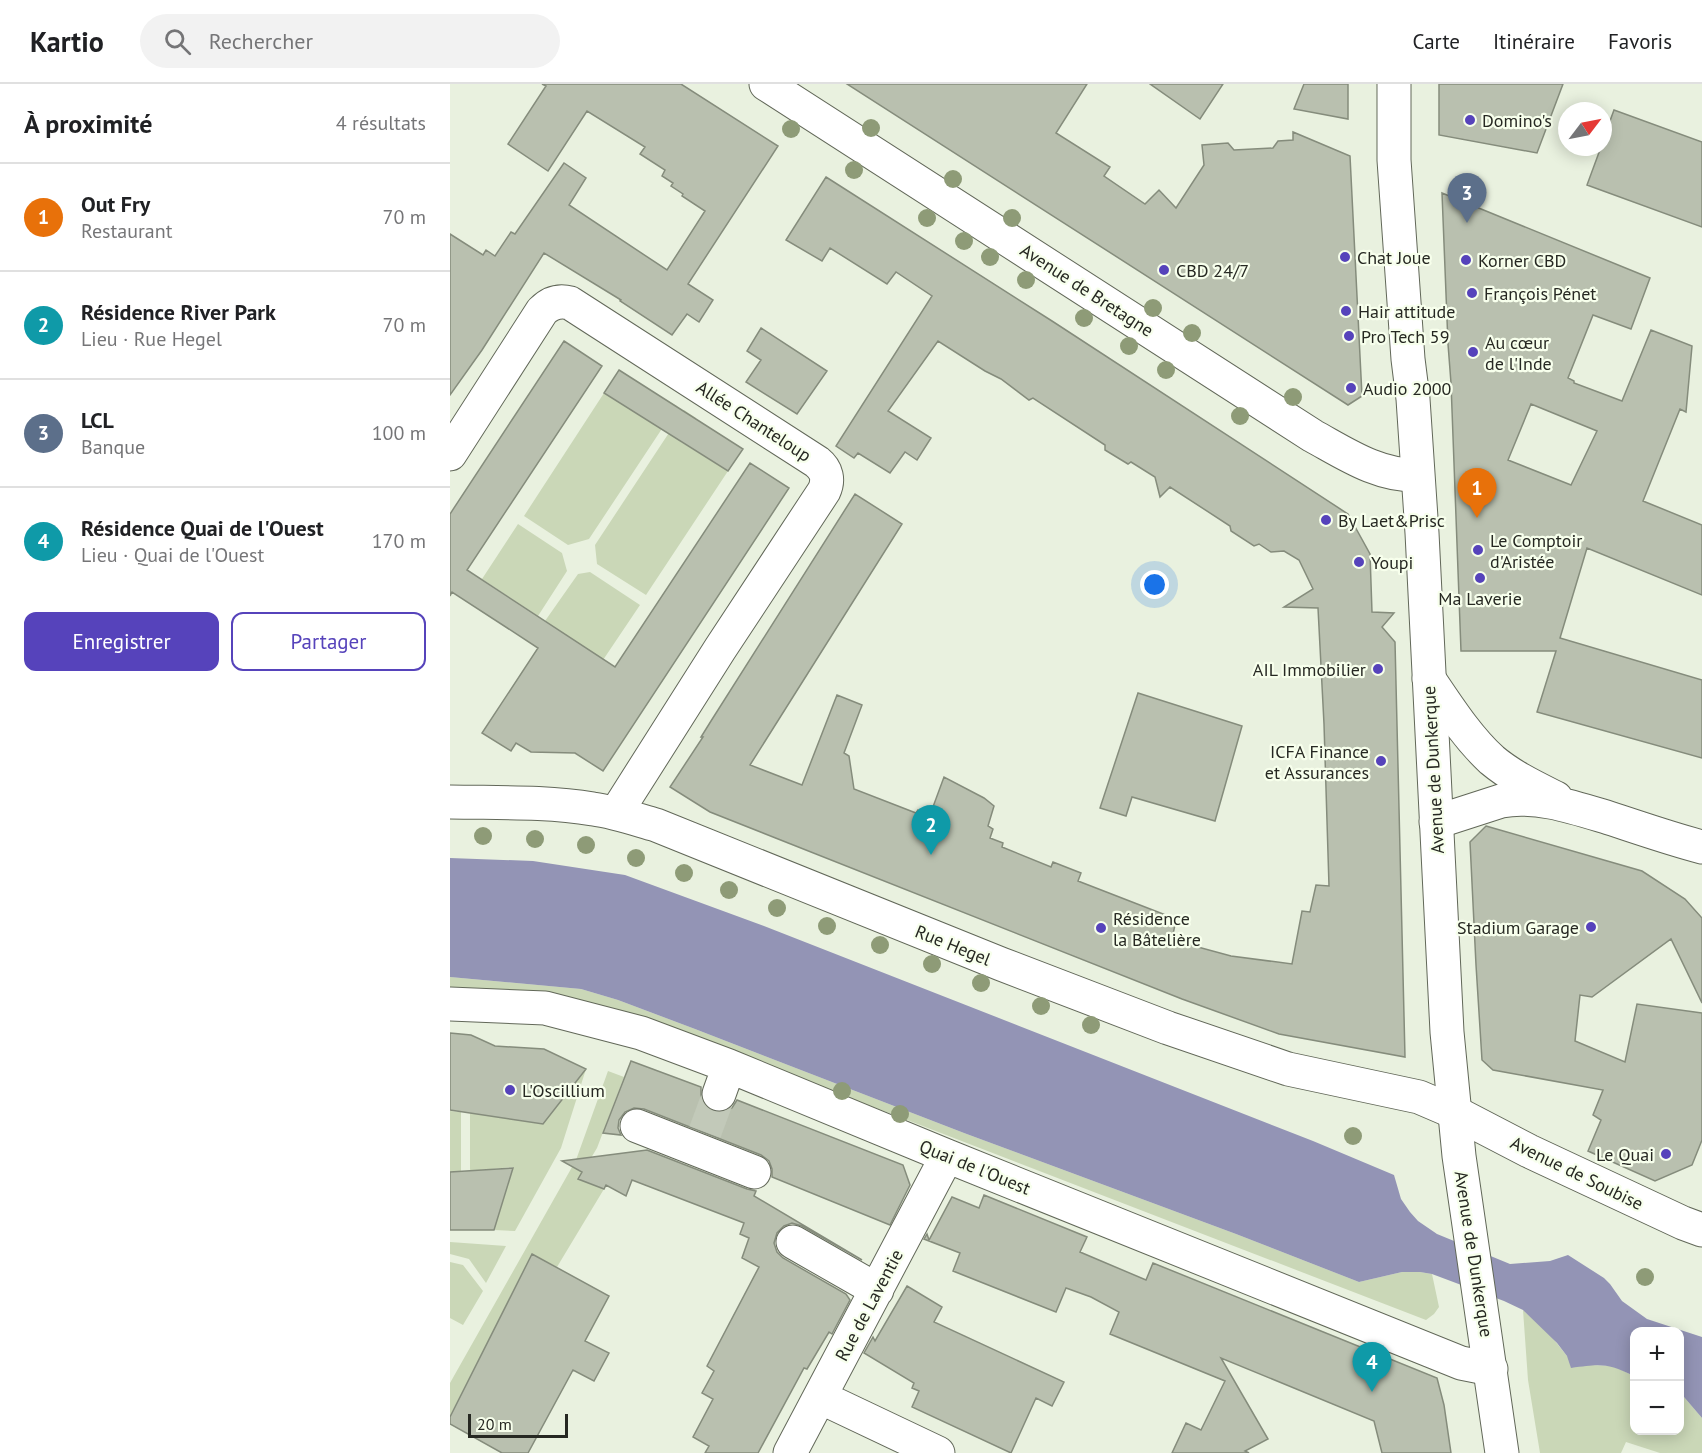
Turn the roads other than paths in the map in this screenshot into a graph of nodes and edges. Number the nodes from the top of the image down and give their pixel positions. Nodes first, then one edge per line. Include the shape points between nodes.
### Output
1 (766, 84) edge
2 (1394, 84) edge
3 (450, 454) edge
4 (1417, 475) junction
5 (1429, 679) junction
6 (450, 801) edge
7 (1576, 808) junction
8 (616, 813) junction
9 (1436, 822) junction
10 (1699, 848) edge
11 (450, 1004) edge
12 (1454, 1112) junction
13 (637, 1126) dead end
14 (947, 1156) junction
15 (754, 1172) dead end
16 (1702, 1230) edge
17 (793, 1242) dead end
18 (877, 1290) junction
19 (1491, 1369) junction
20 (820, 1397) junction
21 (790, 1453) edge
22 (938, 1453) edge
23 (1502, 1453) edge

1 - 4 street, Avenue de Bretagne via 1313,436 1368,466
2 - 4 street, Avenue de Dunkerque via 1394,160
3 - 8 street, Allée Chanteloup via 542,311 552,303 565,301 817,462 827,476 824,491
4 - 5 street, Avenue de Dunkerque
5 - 7 street via 1491,758 1527,783
5 - 9 street, Avenue de Dunkerque
6 - 8 street, Rue Hegel via 555,804
7 - 9 street via 1510,799
7 - 10 street
8 - 12 street, Rue Hegel via 656,825 1000,964 1240,1053 1313,1076 1419,1097
9 - 12 street, Avenue de Dunkerque
11 - 14 street, Quai de l'Ouest via 545,1008 641,1033 724,1080
12 - 16 street, Avenue de Soubise
12 - 19 street, Avenue de Dunkerque
13 - 15 street via 701,1141
14 - 18 street, Rue de Laventie
14 - 19 street, Quai de l'Ouest via 1461,1363
17 - 18 street
18 - 20 street, Rue de Laventie
19 - 23 street, Avenue de Dunkerque
20 - 21 street, Rue de Laventie
20 - 22 street

